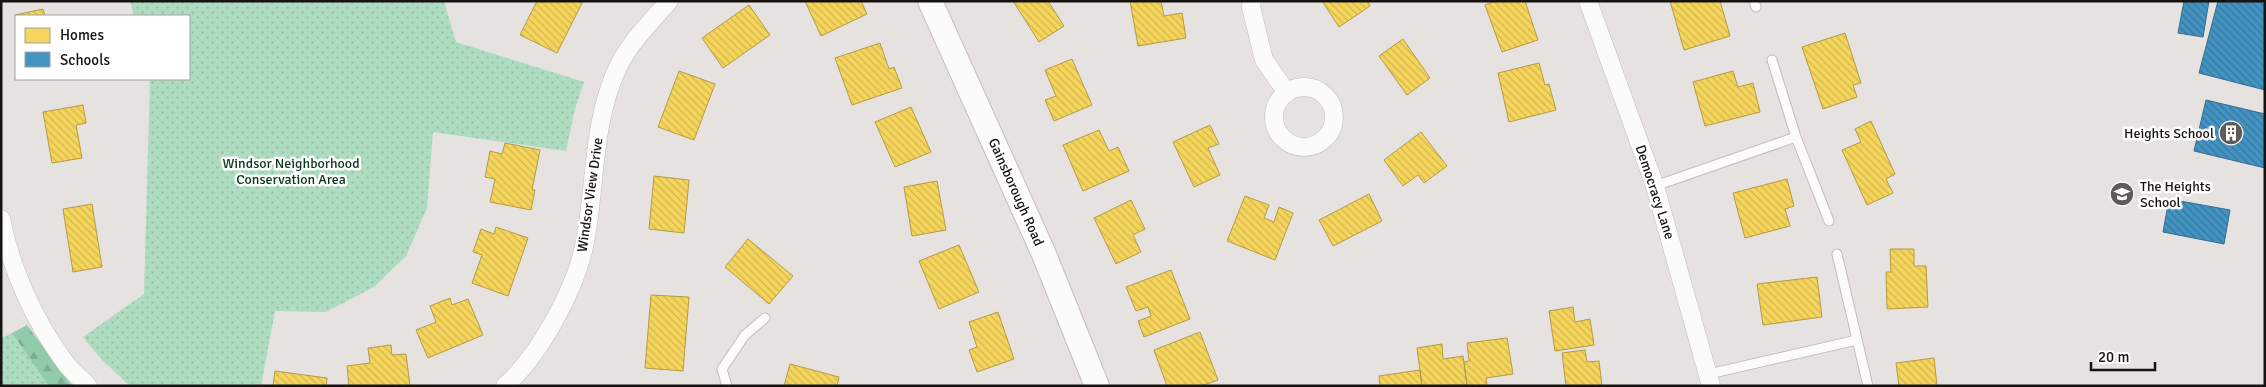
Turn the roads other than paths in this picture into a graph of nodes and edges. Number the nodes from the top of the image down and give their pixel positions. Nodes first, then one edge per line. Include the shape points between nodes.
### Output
1 (669, 1) edge
2 (930, 1) edge
3 (1252, 1) edge
4 (1588, 1) edge
5 (1772, 60) dead end
6 (1287, 93) dead end
7 (1796, 136) junction
8 (1655, 186) junction
9 (1, 219) edge
10 (1829, 221) dead end
11 (1837, 254) dead end
12 (765, 318) dead end
13 (1856, 340) junction
14 (1710, 380) edge
15 (88, 386) edge
16 (504, 386) edge
17 (727, 386) edge
18 (1097, 386) edge
19 (1868, 386) edge

1 - 16 street, Windsor View Drive via 640,33 618,67 600,119 585,242 576,277 546,335
2 - 18 street, Gainsborough Road via 1043,252
3 - 6 street via 1264,60
4 - 8 street, Democracy Lane
5 - 7 lane
7 - 8 lane
7 - 10 lane
8 - 14 street, Democracy Lane
9 - 15 street via 30,306 64,362
11 - 13 lane
12 - 17 lane via 745,335 722,368
13 - 14 lane
13 - 19 lane

